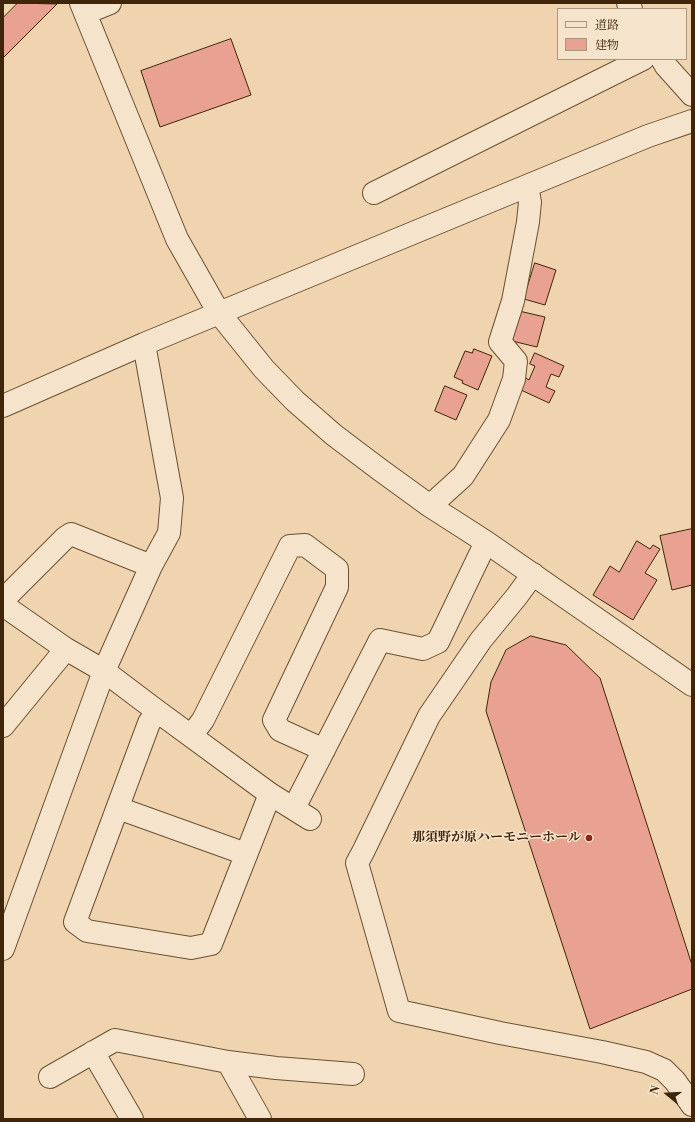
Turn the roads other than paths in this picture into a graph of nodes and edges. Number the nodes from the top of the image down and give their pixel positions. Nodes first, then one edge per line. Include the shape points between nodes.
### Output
1 (110, 3) edge
2 (83, 8) edge
3 (640, 60) edge
4 (663, 60) edge
5 (692, 95) edge
6 (692, 121) edge
7 (527, 186) junction
8 (374, 193) dead end
9 (219, 313) junction
10 (144, 344) junction
11 (3, 406) edge
12 (430, 506) junction
13 (486, 542) junction
14 (151, 566) junction
15 (533, 574) junction
16 (3, 600) edge
17 (3, 605) edge
18 (66, 649) junction
19 (104, 671) junction
20 (692, 685) edge
21 (157, 711) junction
22 (3, 726) edge
23 (191, 736) junction
24 (324, 750) junction
25 (270, 794) junction
26 (118, 808) junction
27 (246, 854) junction
28 (3, 949) edge
29 (93, 1052) junction
30 (228, 1062) junction
31 (353, 1074) dead end
32 (50, 1076) dead end
33 (692, 1105) edge
34 (132, 1119) edge
35 (260, 1119) edge

1 - 2 street
2 - 9 street via 178,239
3 - 8 street
4 - 5 street
6 - 7 street via 648,136
7 - 9 street
7 - 12 street via 530,202 528,222 514,301 500,342 516,361 514,379 499,420 463,476
9 - 10 street
9 - 12 street via 264,369 295,401 334,435
10 - 11 street
10 - 14 street via 172,498 169,533
12 - 13 street
13 - 15 street
13 - 24 street via 438,642 423,649 380,640
14 - 16 street via 71,534
14 - 19 street
15 - 20 street
15 - 33 street via 481,640 429,716 357,863 399,1011 646,1062 664,1070
17 - 18 street
18 - 19 street
18 - 22 street
19 - 21 street
19 - 28 street
21 - 23 street
21 - 26 street via 149,723
23 - 24 street via 203,720 290,546 305,545 337,569 337,587 274,720 280,730
23 - 25 street
24 - 25 street via 302,814
25 - 27 street
26 - 27 street
26 - 27 street via 75,922 87,931 191,948 211,944
29 - 30 street via 115,1040
29 - 32 street
29 - 34 street
30 - 31 street
30 - 35 street

